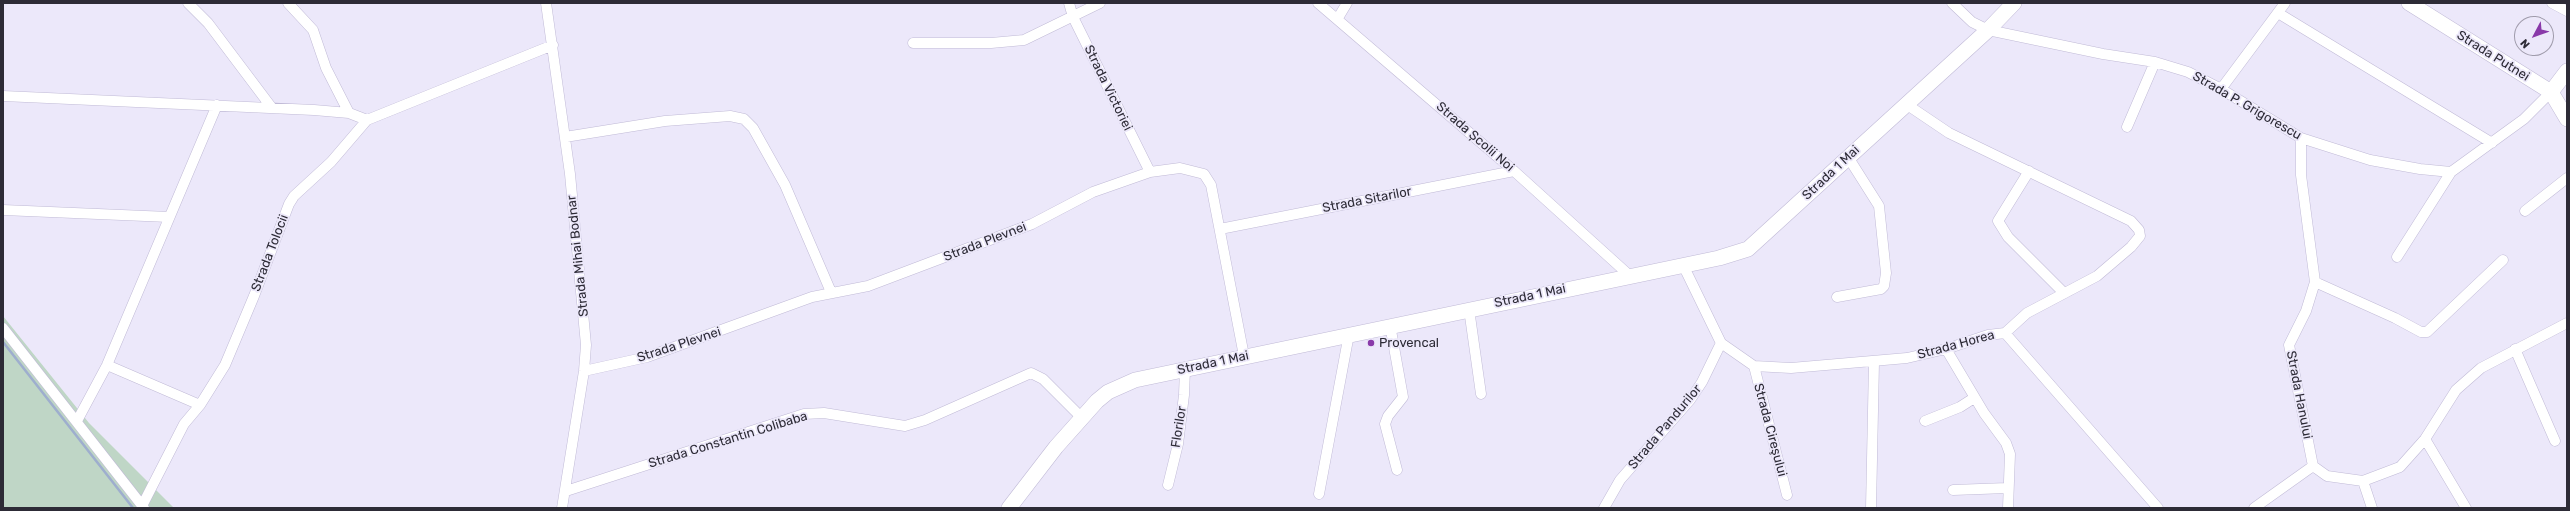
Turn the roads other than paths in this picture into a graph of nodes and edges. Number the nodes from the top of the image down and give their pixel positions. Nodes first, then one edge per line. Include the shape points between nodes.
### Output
1 (188, 3) edge
2 (288, 3) edge
3 (546, 3) edge
4 (1069, 3) edge
5 (1100, 3) edge
6 (1318, 3) edge
7 (1347, 3) edge
8 (1952, 3) edge
9 (2014, 3) edge
10 (2285, 3) edge
11 (2409, 3) edge
12 (2552, 3) edge
13 (2567, 11) edge
14 (2278, 13) junction
15 (1073, 17) junction
16 (1338, 18) junction
17 (1988, 30) junction
18 (913, 43) dead end
19 (553, 45) junction
20 (2155, 62) junction
21 (2567, 71) edge
22 (2221, 89) junction
23 (2551, 92) junction
24 (3, 96) edge
25 (1906, 104) junction
26 (217, 105) junction
27 (272, 108) junction
28 (349, 113) junction
29 (2567, 119) edge
30 (367, 120) junction
31 (2127, 128) dead end
32 (565, 137) junction
33 (2301, 138) junction
34 (2492, 143) junction
35 (1848, 157) junction
36 (1514, 171) junction
37 (1150, 172) junction
38 (2029, 172) junction
39 (2451, 172) junction
40 (2567, 178) edge
41 (3, 210) edge
42 (2525, 211) dead end
43 (169, 217) junction
44 (1220, 229) junction
45 (2397, 257) dead end
46 (2503, 260) dead end
47 (1683, 265) junction
48 (1629, 275) junction
49 (2315, 282) junction
50 (831, 292) junction
51 (2064, 293) junction
52 (1837, 297) dead end
53 (1469, 309) junction
54 (2567, 323) edge
55 (1390, 325) junction
56 (3, 328) edge
57 (2005, 333) junction
58 (1350, 334) junction
59 (1721, 343) junction
60 (1946, 349) junction
61 (2515, 349) junction
62 (1244, 356) junction
63 (1874, 362) junction
64 (107, 365) junction
65 (1754, 366) junction
66 (1185, 369) junction
67 (584, 371) junction
68 (1481, 394) dead end
69 (1974, 398) junction
70 (200, 405) junction
71 (1081, 417) junction
72 (77, 421) junction
73 (1925, 421) dead end
74 (2425, 439) junction
75 (2555, 441) dead end
76 (2313, 466) junction
77 (1397, 470) dead end
78 (2363, 481) junction
79 (1168, 485) dead end
80 (2007, 488) junction
81 (1953, 490) dead end
82 (566, 491) junction
83 (1319, 494) dead end
84 (1787, 495) dead end
85 (143, 507) edge
86 (562, 508) edge
87 (1009, 508) edge
88 (1604, 508) edge
89 (1871, 508) edge
90 (2008, 508) edge
91 (2158, 508) edge
92 (2254, 508) edge
93 (2372, 508) edge
94 (2466, 508) edge

1 - 27 street via 212,28
2 - 28 street via 313,30 326,68
3 - 19 street, Strada Mihai Bodnar
4 - 15 street, Strada Victoriei
5 - 15 street
6 - 16 street, Strada Școlii Noi
7 - 16 street
8 - 17 street, Strada P. Grigorescu via 1972,22
9 - 17 main road, Strada 1 Mai
10 - 14 street
11 - 23 main road, Strada Putnei
12 - 13 street
14 - 22 street
14 - 34 street
15 - 18 street via 1024,40 991,43
15 - 37 street, Strada Victoriei
16 - 36 street, Strada Școlii Noi
17 - 20 street, Strada P. Grigorescu
17 - 25 main road, Strada 1 Mai
19 - 30 street, Strada Tolocii
19 - 32 street, Strada Mihai Bodnar
20 - 22 street, Strada P. Grigorescu via 2188,72
20 - 31 street
21 - 23 main road
22 - 33 street, Strada P. Grigorescu
23 - 29 main road, Strada Putnei
23 - 34 street via 2524,119
24 - 26 street
25 - 35 main road, Strada 1 Mai
25 - 38 street via 1949,133
26 - 27 street
26 - 43 street
27 - 28 street
28 - 30 street
30 - 70 street, Strada Tolocii via 331,162 294,196 289,204 225,365
32 - 50 street via 665,121 730,116 744,119 753,128 785,186
32 - 67 street, Strada Mihai Bodnar via 585,322
33 - 39 street, Strada P. Grigorescu via 2370,160
33 - 49 street, Strada Hanului via 2300,175
34 - 39 street
35 - 47 main road, Strada 1 Mai via 1748,249 1738,254
35 - 52 street via 1879,206 1886,273 1881,290
36 - 44 street, Strada Sitarilor
36 - 48 street, Strada Școlii Noi
37 - 44 street, Strada Plevnei via 1180,168 1204,174 1212,185
37 - 50 street, Strada Plevnei via 1093,192 1032,224 960,253 868,286
38 - 51 street via 1998,221 2008,237
38 - 51 street via 2131,221 2139,230 2140,236 2131,247 2102,271
39 - 45 street
40 - 42 street
41 - 43 street
43 - 64 street
44 - 62 street, Strada Plevnei
46 - 49 street via 2427,332 2421,332
47 - 48 main road, Strada 1 Mai
47 - 59 street
48 - 53 main road, Strada 1 Mai
49 - 76 street, Strada Hanului via 2306,311 2289,345
50 - 67 street, Strada Plevnei via 647,357
51 - 57 street via 2027,314
53 - 55 main road, Strada 1 Mai
53 - 68 street
54 - 61 street
55 - 58 main road, Strada 1 Mai
55 - 77 street via 1403,396 1385,424
56 - 72 street
57 - 60 street, Strada Horea via 1988,335
57 - 91 street, Strada Horea
58 - 62 main road, Strada 1 Mai
58 - 83 street
59 - 65 street
59 - 88 street, Strada Pandurilor via 1690,400 1625,475
60 - 63 street, Strada Horea
60 - 69 street
61 - 74 street via 2481,368 2456,390
61 - 75 street
62 - 66 main road, Strada 1 Mai
63 - 65 street, Strada Horea via 1791,368
63 - 89 street
64 - 70 street
64 - 72 street
65 - 84 street, Strada Cireşului
66 - 71 main road, Strada 1 Mai via 1135,380 1108,392
66 - 79 street, Florilor via 1178,444
67 - 82 street, Strada Mihai Bodnar
69 - 73 street via 1960,407
69 - 80 street via 2006,443 2010,454
70 - 85 street, Strada Tolocii via 181,429
71 - 82 street, Strada Constantin Colibaba via 1043,379 1031,373 925,420 905,426 824,413 804,414
71 - 87 main road, Strada 1 Mai
72 - 85 street
74 - 78 street via 2400,467
74 - 94 street
76 - 78 street via 2327,476
76 - 92 street
78 - 93 street
80 - 81 street
80 - 90 street
82 - 86 street, Strada Mihai Bodnar

